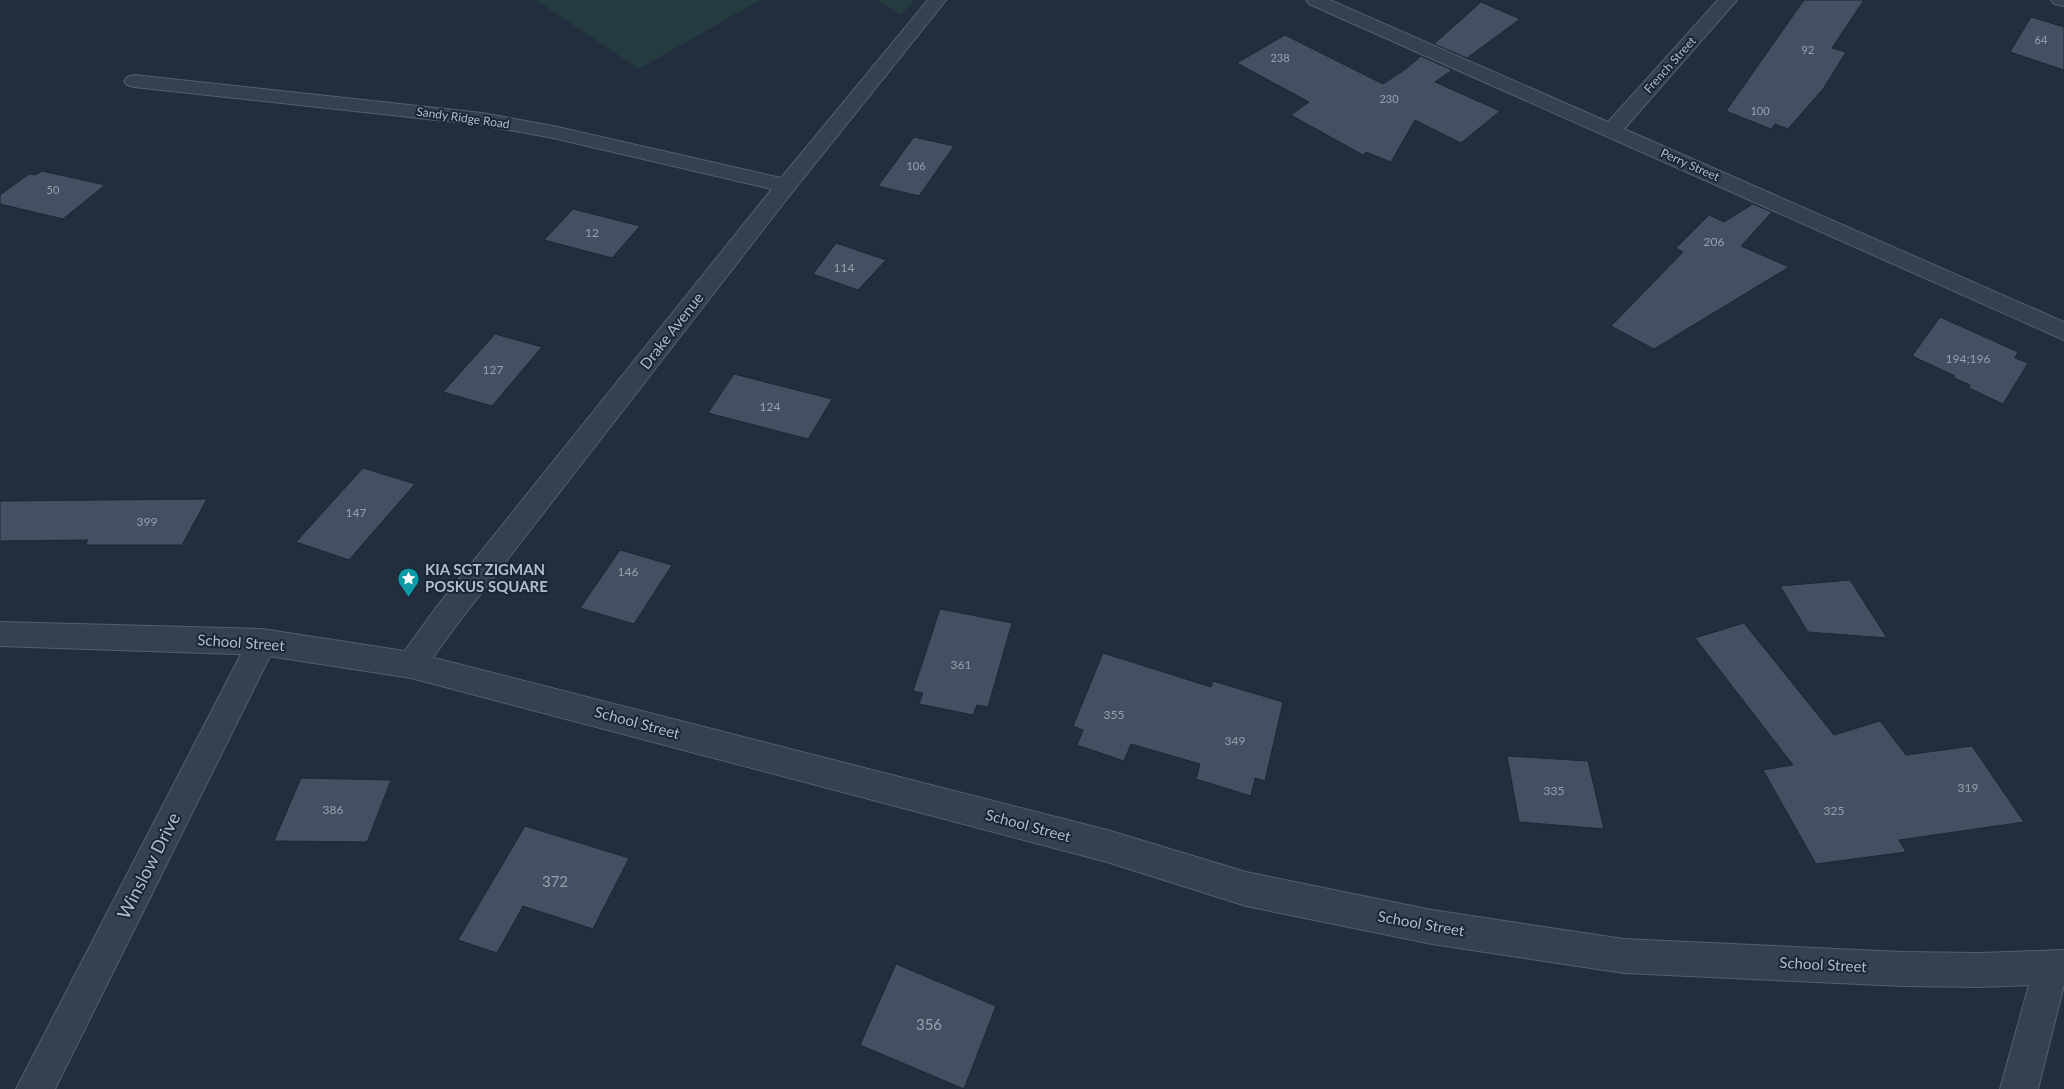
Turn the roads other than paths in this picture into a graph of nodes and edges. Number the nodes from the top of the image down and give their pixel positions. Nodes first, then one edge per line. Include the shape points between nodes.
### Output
1 (937, 0) edge
2 (1315, 0) edge
3 (1728, 0) edge
4 (2060, 0) edge
5 (2064, 1) edge
6 (134, 81) dead end
7 (1612, 130) junction
8 (786, 186) junction
9 (2064, 332) edge
10 (0, 634) edge
11 (262, 642) junction
12 (411, 665) junction
13 (2057, 967) edge
14 (35, 1089) edge
15 (2019, 1089) edge

1 - 8 street, Drake Avenue
2 - 7 street, Perry Street
3 - 7 street, French Street
4 - 5 street
6 - 8 street, Sandy Ridge Road via 482,119 553,132
7 - 9 street, Perry Street
8 - 12 street, Drake Avenue via 457,602
10 - 11 street, School Street
11 - 12 street, School Street
11 - 14 street, Winslow Drive
12 - 13 street, School Street via 1107,846 1246,889 1432,927 1624,956 1902,969
13 - 15 street

